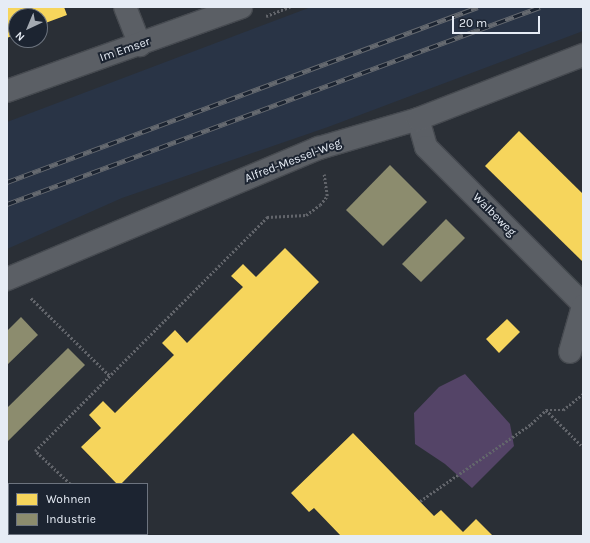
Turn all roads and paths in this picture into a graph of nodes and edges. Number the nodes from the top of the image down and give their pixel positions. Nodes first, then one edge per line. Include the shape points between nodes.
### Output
1 (125, 7) edge
2 (242, 7) edge
3 (140, 45) junction
4 (583, 55) edge
5 (7, 91) edge
6 (418, 119) junction
7 (328, 196) dead end
8 (9, 279) edge
9 (583, 305) edge
10 (570, 352) dead end
11 (109, 375) junction
12 (583, 394) edge
13 (546, 410) junction
14 (583, 447) edge
15 (69, 483) edge
16 (420, 502) dead end

1 - 3 street
2 - 3 street, Im Emser
3 - 5 street, Im Emser
4 - 6 street, Alfred-Messel-Weg
6 - 8 street, Alfred-Messel-Weg via 319,148
6 - 9 street, Walbeweg via 426,147
7 - 11 path via 306,215 267,218
8 - 11 path
9 - 10 street, Walbeweg
11 - 15 path via 35,451
12 - 13 path via 564,410
13 - 14 path
13 - 16 path via 531,424

